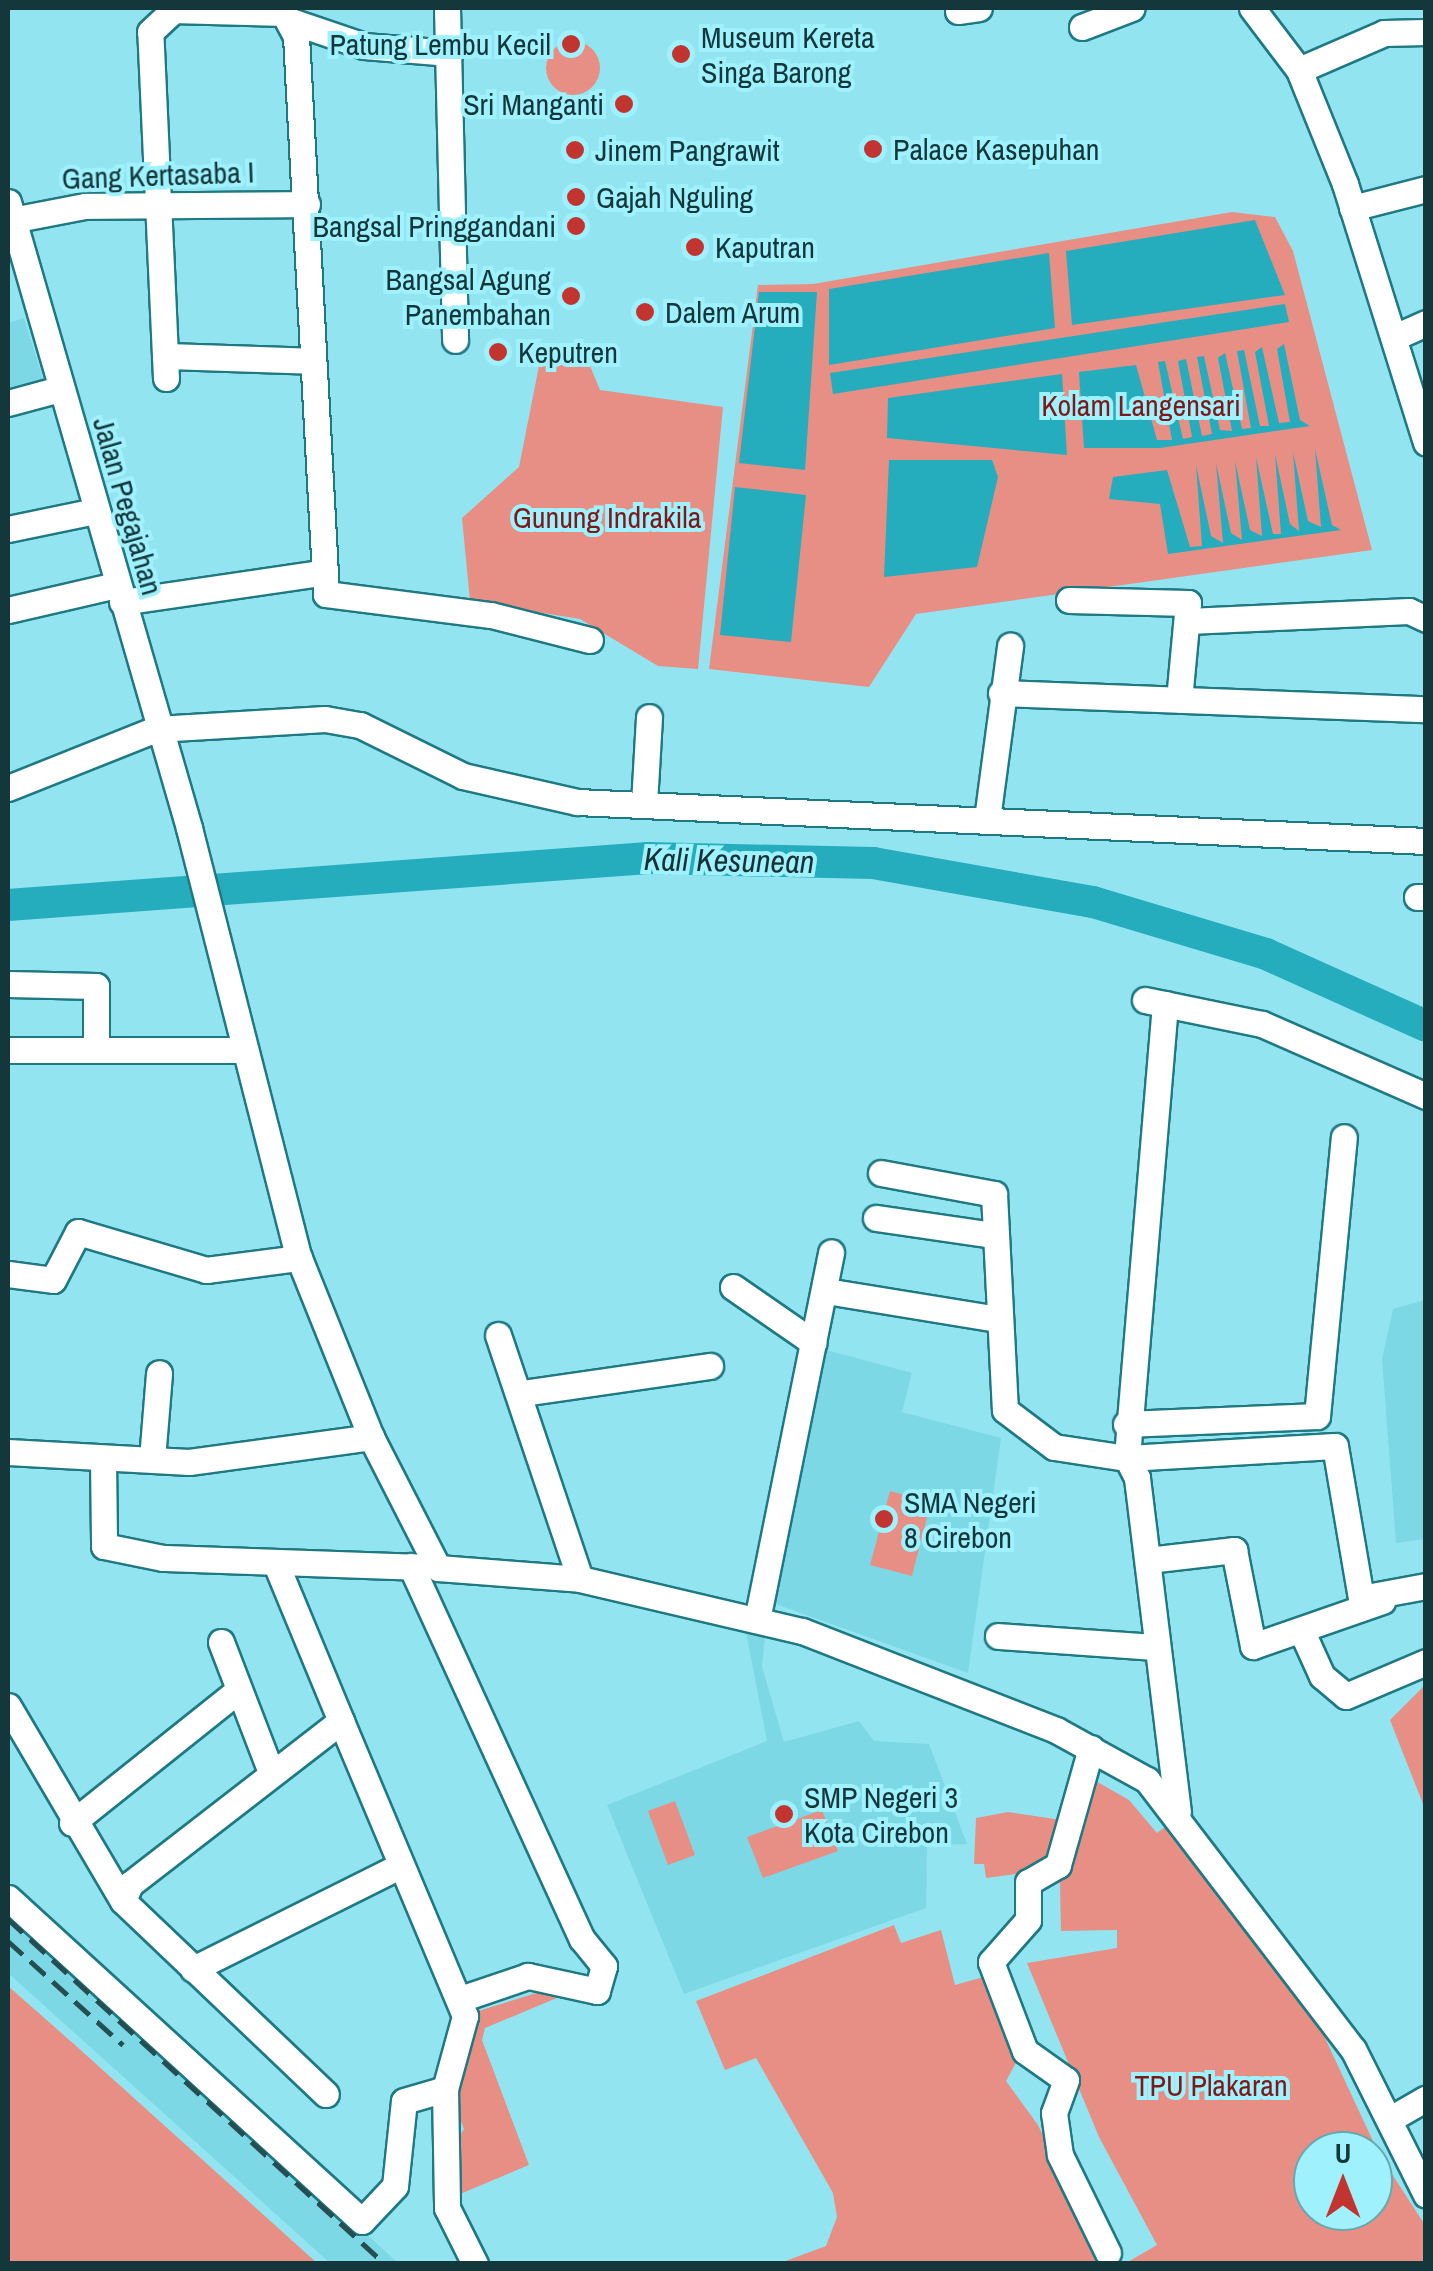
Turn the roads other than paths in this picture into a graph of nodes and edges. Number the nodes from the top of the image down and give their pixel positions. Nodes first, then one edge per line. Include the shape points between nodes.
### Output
1 (447, 8) edge
2 (1132, 8) edge
3 (1252, 8) edge
4 (172, 9) edge
5 (285, 14) edge
6 (1082, 27) dead end
7 (1426, 32) edge
8 (450, 53) junction
9 (1299, 70) junction
10 (1426, 189) edge
11 (156, 204) junction
12 (306, 204) junction
13 (1352, 208) junction
14 (10, 211) edge
15 (1426, 322) edge
16 (1397, 336) junction
17 (455, 340) dead end
18 (313, 361) junction
19 (60, 388) junction
20 (8, 402) edge
21 (1426, 443) edge
22 (95, 511) junction
23 (8, 530) edge
24 (321, 572) junction
25 (119, 594) junction
26 (1069, 600) dead end
27 (8, 610) edge
28 (1426, 619) edge
29 (1188, 622) junction
30 (590, 640) dead end
31 (1010, 646) dead end
32 (1000, 693) junction
33 (1179, 700) junction
34 (1426, 708) edge
35 (649, 716) dead end
36 (156, 729) junction
37 (8, 788) edge
38 (644, 804) junction
39 (987, 818) junction
40 (1426, 841) edge
41 (8, 984) edge
42 (8, 1050) edge
43 (96, 1050) junction
44 (243, 1050) junction
45 (1426, 1096) edge
46 (1344, 1138) dead end
47 (881, 1172) dead end
48 (926, 1180) junction
49 (876, 1218) dead end
50 (917, 1226) junction
51 (994, 1235) junction
52 (831, 1252) dead end
53 (298, 1258) junction
54 (8, 1274) edge
55 (734, 1287) dead end
56 (826, 1291) junction
57 (997, 1319) junction
58 (498, 1334) dead end
59 (814, 1343) junction
60 (710, 1366) dead end
61 (159, 1374) dead end
62 (522, 1393) junction
63 (1126, 1424) junction
64 (371, 1437) junction
65 (8, 1452) edge
66 (103, 1458) junction
67 (1127, 1458) junction
68 (152, 1459) junction
69 (1148, 1560) junction
70 (276, 1564) junction
71 (411, 1566) junction
72 (438, 1568) junction
73 (580, 1579) junction
74 (1426, 1586) edge
75 (1386, 1599) junction
76 (757, 1620) junction
77 (1303, 1634) junction
78 (998, 1636) dead end
79 (221, 1642) dead end
80 (1157, 1648) junction
81 (1426, 1662) edge
82 (236, 1692) junction
83 (8, 1706) edge
84 (340, 1721) junction
85 (1091, 1748) junction
86 (270, 1772) junction
87 (1178, 1811) junction
88 (72, 1822) junction
89 (400, 1866) junction
90 (8, 1898) edge
91 (123, 1900) junction
92 (193, 1969) junction
93 (460, 1999) junction
94 (445, 2089) junction
95 (326, 2094) dead end
96 (1426, 2098) edge
97 (1392, 2118) junction
98 (1426, 2195) edge
99 (1108, 2253) dead end
100 (475, 2264) edge

1 - 8 street
2 - 6 street
3 - 9 street
4 - 5 street
4 - 11 street via 158,18 146,48
5 - 8 street via 364,46
5 - 12 street
7 - 9 street via 1384,33
8 - 17 street
9 - 13 street
10 - 13 street
11 - 12 street, Gang Kertasaba I
11 - 14 street, Gang Kertasaba I
11 - 18 street via 166,367
12 - 18 street
13 - 16 street
14 - 19 street, Jalan Pegajahan
15 - 16 street
16 - 21 street
18 - 24 street
19 - 20 street
19 - 22 street, Jalan Pegajahan
22 - 23 street
22 - 25 street, Jalan Pegajahan
24 - 25 street
24 - 30 street via 326,594 491,615
25 - 27 street
25 - 36 street, Jalan Pegajahan
26 - 29 street via 1184,602
28 - 29 street via 1410,611
29 - 33 street
31 - 32 street
32 - 33 street
32 - 39 street
33 - 34 street
35 - 38 street
36 - 37 street
36 - 38 street via 343,721 498,786
36 - 44 street, Jalan Pegajahan via 189,828
38 - 39 street
39 - 40 street
41 - 43 street via 96,986
42 - 43 street
43 - 44 street
44 - 53 street, Jalan Pegajahan
45 - 63 street via 1276,1029 1155,1002
46 - 63 street via 1317,1416
47 - 48 street
48 - 50 street
48 - 51 street via 994,1194
49 - 50 street
50 - 51 street
51 - 57 street
52 - 56 street
53 - 54 street via 206,1270 78,1232 52,1280
53 - 64 street, Jalan Pegajahan
55 - 59 street
56 - 57 street
56 - 59 street
57 - 67 street via 996,1376 1014,1425 1054,1447
58 - 62 street
59 - 76 street
60 - 62 street
61 - 68 street
62 - 73 street
63 - 67 street
64 - 68 street
64 - 72 street, Jalan Pegajahan
65 - 66 street
66 - 68 street
66 - 70 street via 104,1546
67 - 69 street
67 - 75 street via 1336,1446 1361,1598
69 - 77 street via 1234,1550 1246,1643
69 - 80 street
70 - 71 street
70 - 84 street
71 - 72 street
71 - 93 street via 582,1938 604,1966 597,1991 528,1976
72 - 73 street
73 - 76 street
74 - 75 street
75 - 77 street
76 - 85 street via 885,1660
77 - 81 street via 1322,1676 1346,1696
78 - 80 street
79 - 82 street
80 - 87 street
82 - 86 street
82 - 88 street
83 - 88 street
84 - 86 street
84 - 89 street
85 - 87 street
85 - 99 street via 1058,1864 1028,1882 1028,1920 991,1962 1026,2051 1066,2080 1054,2113 1060,2155
86 - 91 street via 130,1884
87 - 97 street via 1353,2048
88 - 91 street
89 - 92 street
89 - 93 street
90 - 94 street via 357,2220 394,2186 404,2101
91 - 92 street
92 - 95 street
93 - 94 street via 464,2024
94 - 100 street via 447,2208
96 - 97 street
97 - 98 street

